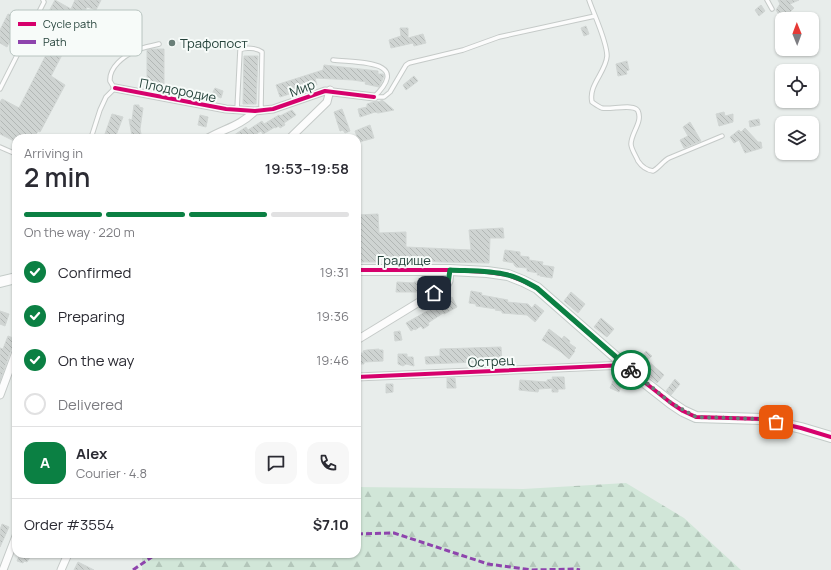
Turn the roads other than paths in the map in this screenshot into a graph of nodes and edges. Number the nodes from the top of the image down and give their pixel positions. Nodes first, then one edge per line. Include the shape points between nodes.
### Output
1 (44, 0) edge
2 (589, 0) edge
3 (767, 0) edge
4 (772, 8) dead end
5 (40, 10) edge
6 (595, 16) junction
7 (160, 44) dead end
8 (142, 49) edge
9 (17, 56) edge
10 (127, 56) edge
11 (333, 60) dead end
12 (116, 88) junction
13 (0, 89) edge
14 (330, 90) junction
15 (374, 98) junction
16 (238, 110) junction
17 (256, 111) junction
18 (264, 111) junction
19 (92, 134) edge
20 (217, 134) edge
21 (294, 134) edge
22 (722, 136) dead end
23 (0, 147) edge
24 (12, 152) edge
25 (361, 270) edge
26 (450, 270) junction
27 (12, 279) edge
28 (0, 282) edge
29 (361, 338) edge
30 (12, 363) edge
31 (625, 365) junction
32 (361, 377) edge
33 (0, 395) edge
34 (831, 437) edge
35 (12, 546) edge
36 (66, 558) edge
37 (3, 570) edge
38 (61, 570) edge

1 - 5 lane
2 - 6 lane
3 - 4 lane
6 - 15 lane via 499,37 463,50 409,63 390,92 384,97
6 - 22 lane via 607,56 592,91 592,102 602,108 637,108 639,119 631,144 645,169 653,171 669,158
7 - 8 lane
9 - 13 lane
10 - 12 lane via 112,70 111,84
11 - 15 lane via 384,68 388,74 388,82
12 - 16 street, Плодородие
12 - 19 lane via 106,98
14 - 15 street, Мир
14 - 18 street, Мир
14 - 21 street, Мир via 327,102
16 - 17 street, Мир
16 - 18 lane via 240,50 243,48 262,52 261,106
17 - 18 street, Мир
17 - 20 street via 247,120
23 - 24 lane
25 - 26 street, Градище
26 - 29 street via 447,285
26 - 31 street, Градище via 508,275 537,288
27 - 28 street
30 - 33 street
31 - 32 street, Острец
31 - 34 street, Градище via 671,403 696,417 762,419
35 - 37 street
36 - 38 street

